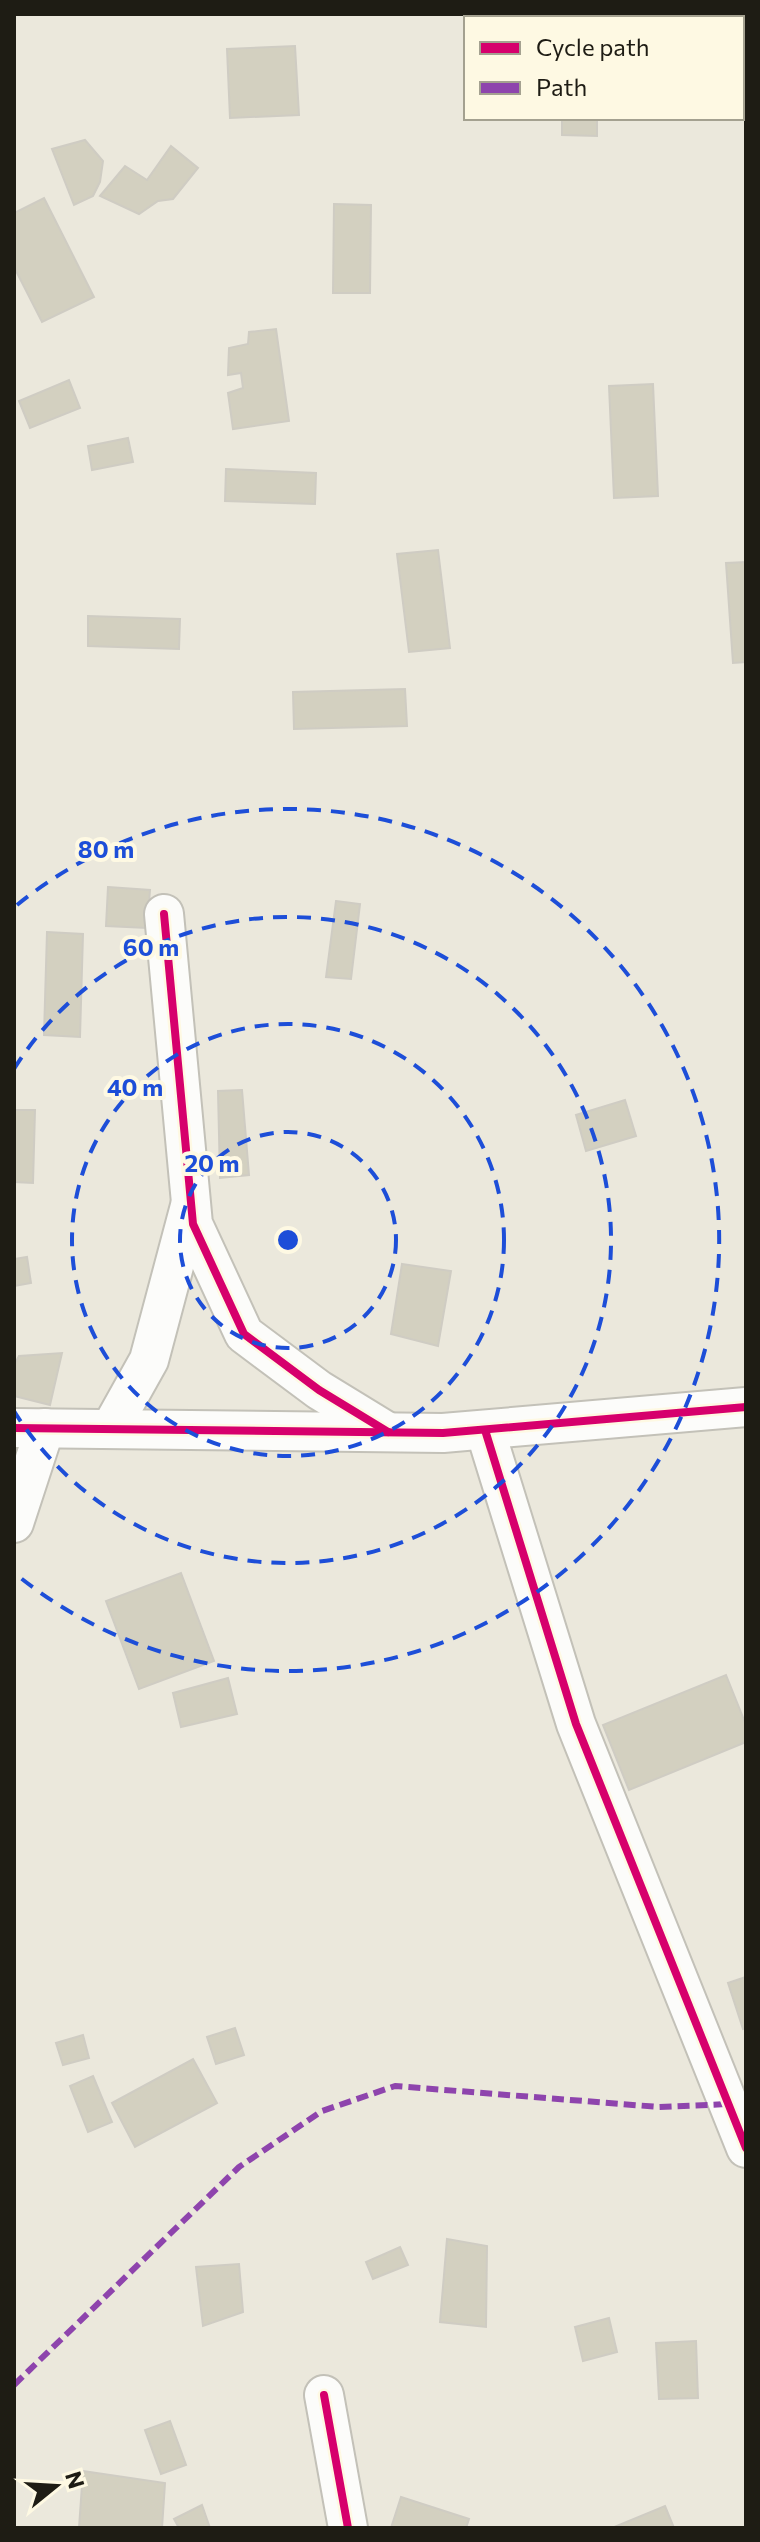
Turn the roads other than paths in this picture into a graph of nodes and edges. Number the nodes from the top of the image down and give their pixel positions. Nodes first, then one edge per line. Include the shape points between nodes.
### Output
1 (164, 914) dead end
2 (191, 1202) junction
3 (746, 1407) edge
4 (29, 1428) edge
5 (111, 1428) junction
6 (485, 1430) junction
7 (388, 1432) junction
8 (14, 1523) edge
9 (746, 2148) edge
10 (324, 2395) dead end
11 (348, 2528) edge

1 - 2 street
2 - 5 street via 149,1360
2 - 7 street via 193,1224 244,1334 319,1390
3 - 6 street
4 - 5 street
4 - 8 street
5 - 7 street
6 - 7 street
6 - 9 street via 576,1724
10 - 11 street

